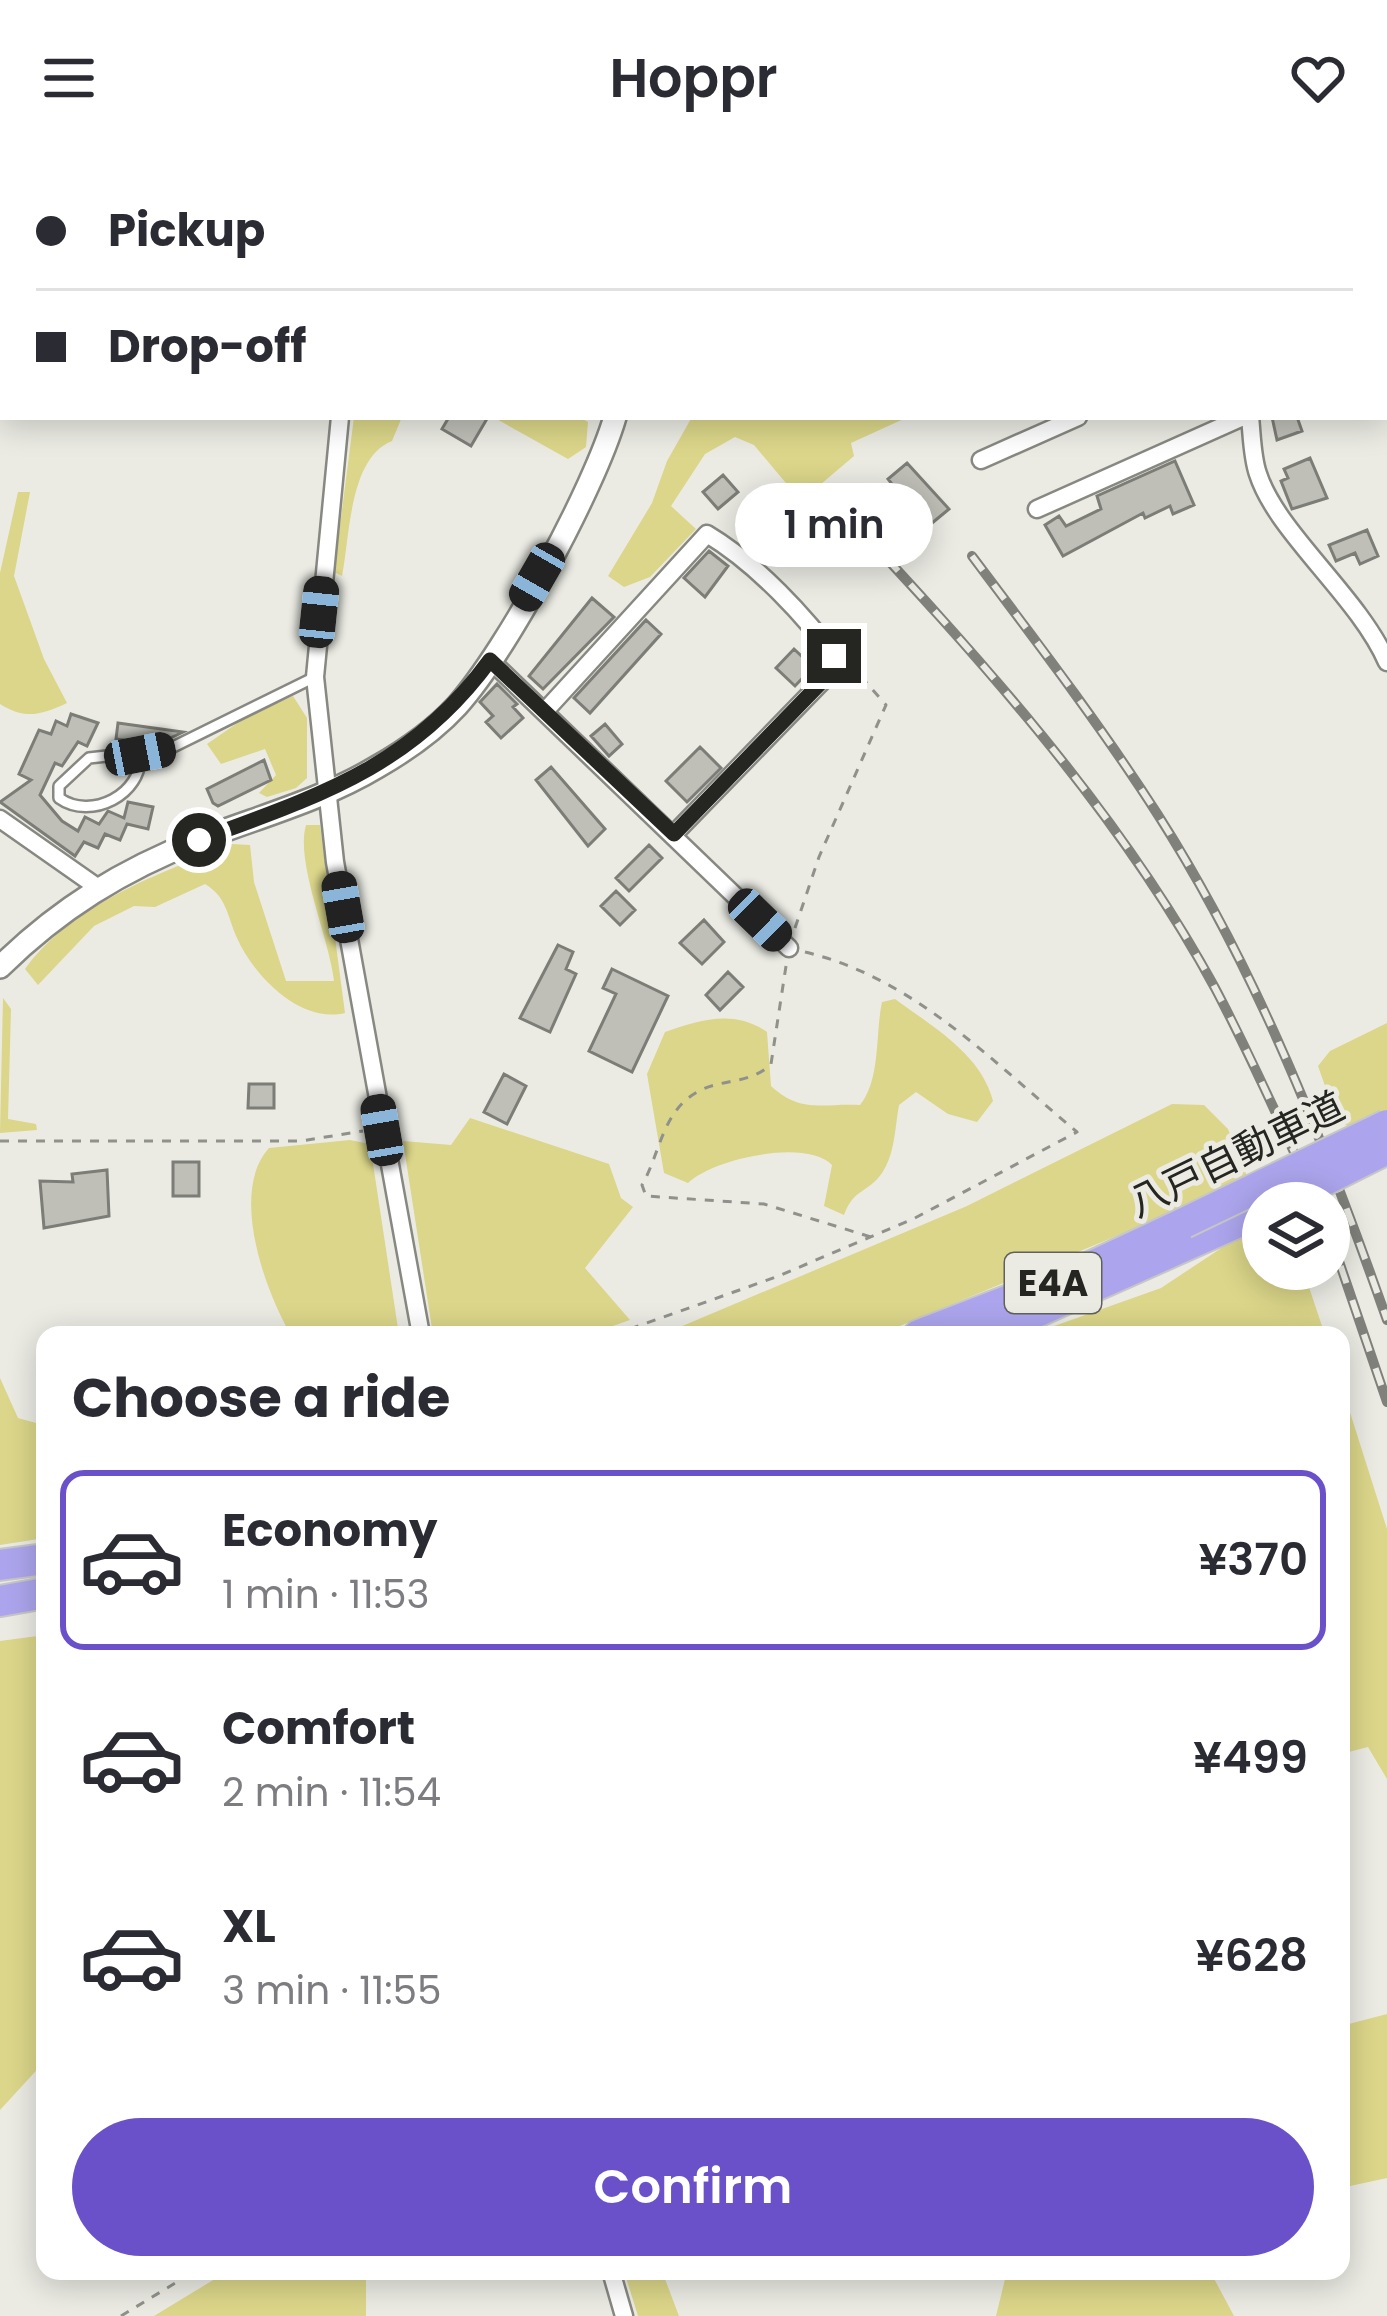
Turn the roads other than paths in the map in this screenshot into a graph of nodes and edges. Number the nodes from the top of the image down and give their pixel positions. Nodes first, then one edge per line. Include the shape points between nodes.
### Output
1 (340, 420) edge
2 (614, 420) edge
3 (1071, 420) edge
4 (1239, 420) edge
5 (1247, 420) edge
6 (981, 460) dead end
7 (1037, 509) dead end
8 (490, 660) junction
9 (1387, 662) edge
10 (315, 676) junction
11 (546, 710) junction
12 (140, 754) junction
13 (326, 792) junction
14 (0, 819) edge
15 (674, 834) junction
16 (97, 887) junction
17 (789, 948) road end
18 (0, 967) edge
19 (1387, 1125) edge
20 (1387, 1149) edge
21 (1321, 1182) edge
22 (1242, 1218) edge
23 (1187, 1235) junction
24 (419, 1326) edge
25 (943, 1326) edge
26 (1003, 1326) edge
27 (36, 1559) edge
28 (0, 1565) edge
29 (36, 1594) edge
30 (0, 1600) edge
31 (613, 2280) edge
32 (624, 2316) edge

1 - 10 street
2 - 8 street via 585,494
3 - 6 street
4 - 7 street
5 - 9 street via 1258,474
8 - 11 street
8 - 13 street via 426,734
10 - 12 lane via 194,740
10 - 13 street
11 - 15 street
11 - 15 street via 707,534 797,612 840,663
12 - 12 lane via 89,758 59,786 59,798 82,805 126,795 138,780
13 - 16 street
13 - 24 street
14 - 16 street
15 - 17 street
16 - 18 street
19 - 23 highway, 八戸自動車道 / E4A, bridge
20 - 21 highway, 八戸自動車道, bridge
22 - 23 highway, 八戸自動車道 / E4A
23 - 25 highway, 八戸自動車道 / E4A
23 - 26 highway, 八戸自動車道 / E4A
27 - 28 highway
29 - 30 highway
31 - 32 street

